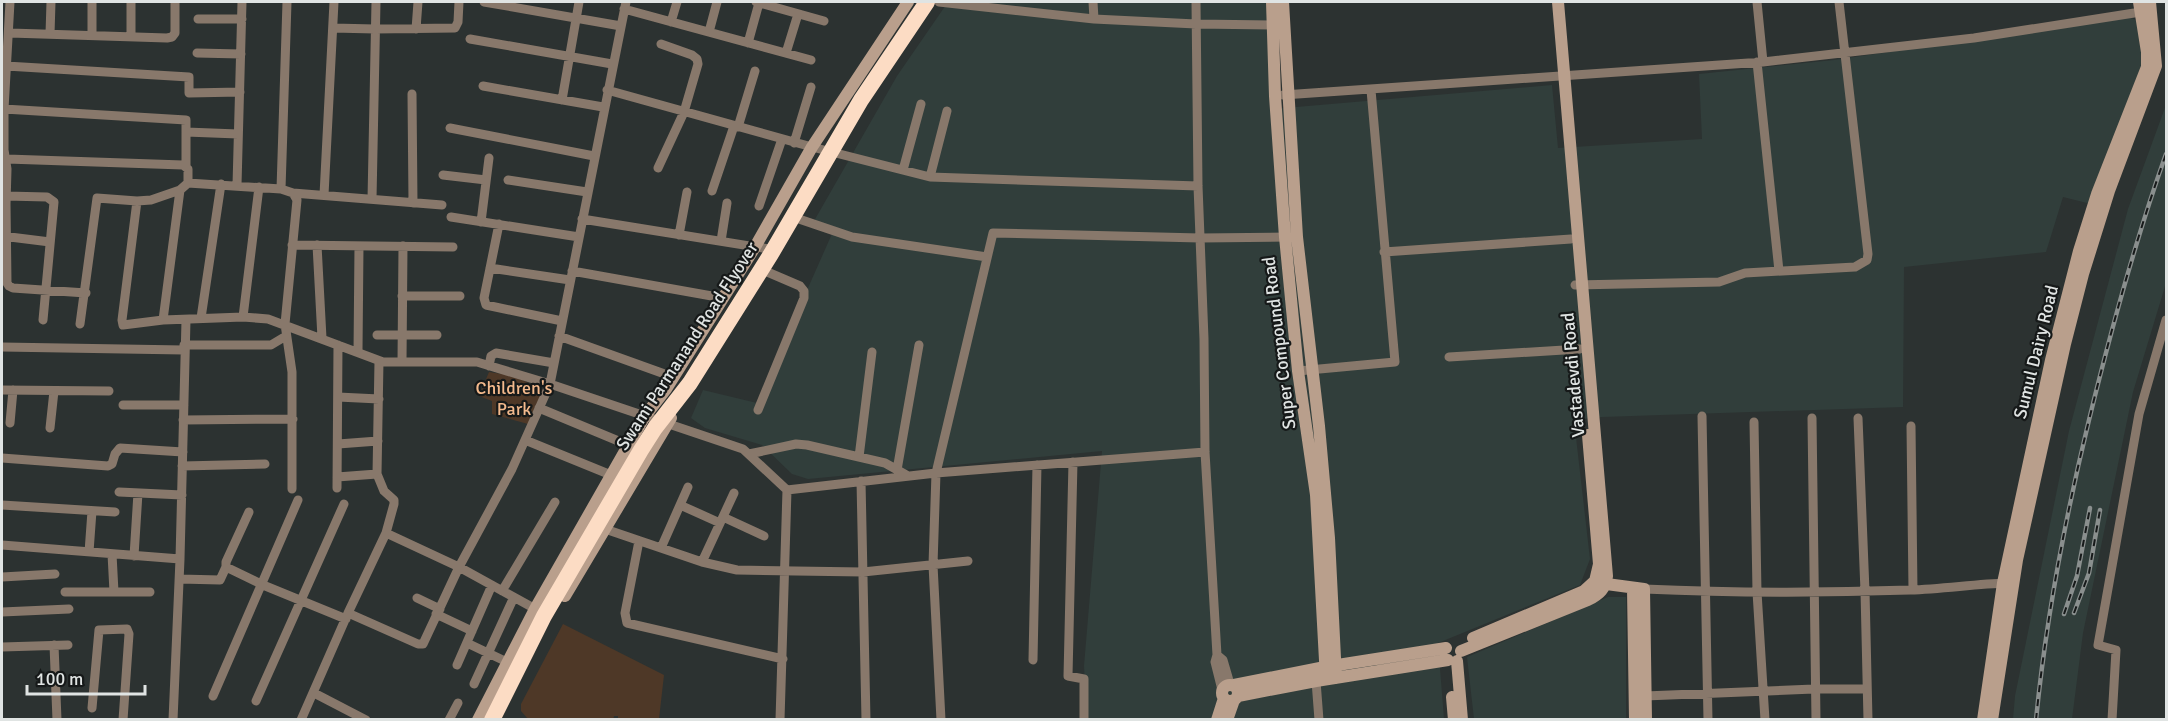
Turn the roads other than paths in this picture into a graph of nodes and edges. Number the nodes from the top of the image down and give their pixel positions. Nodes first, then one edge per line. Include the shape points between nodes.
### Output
1 (10, 2) edge
2 (51, 2) edge
3 (92, 2) edge
4 (131, 2) edge
5 (175, 2) edge
6 (242, 2) edge
7 (287, 2) edge
8 (334, 2) edge
9 (376, 2) edge
10 (418, 2) edge
11 (459, 2) edge
12 (484, 2) edge
13 (579, 2) edge
14 (677, 2) edge
15 (717, 2) edge
16 (758, 2) edge
17 (908, 2) edge
18 (918, 2) edge
19 (927, 2) edge
20 (937, 2) edge
21 (1093, 2) edge
22 (1196, 2) edge
23 (1272, 2) edge
24 (1283, 2) edge
25 (1550, 2) edge
26 (1558, 2) edge
27 (1757, 2) edge
28 (1839, 2) edge
29 (625, 5) edge
30 (2145, 6) edge
31 (798, 14) junction
32 (198, 19) dead end
33 (242, 19) junction
34 (576, 19) junction
35 (1094, 19) junction
36 (824, 21) dead end
37 (671, 22) junction
38 (1196, 24) junction
39 (1273, 25) junction
40 (621, 26) junction
41 (333, 28) junction
42 (416, 29) junction
43 (375, 30) junction
44 (709, 32) junction
45 (10, 33) junction
46 (50, 34) junction
47 (92, 35) junction
48 (131, 36) junction
49 (470, 39) dead end
50 (748, 43) junction
51 (661, 44) dead end
52 (197, 53) dead end
53 (786, 53) junction
54 (1845, 53) junction
55 (241, 54) junction
56 (569, 57) junction
57 (811, 60) dead end
58 (1760, 62) junction
59 (612, 64) junction
60 (6, 66) junction
61 (755, 71) dead end
62 (1561, 77) junction
63 (483, 86) dead end
64 (811, 87) dead end
65 (607, 90) junction
66 (1371, 90) junction
67 (240, 92) junction
68 (412, 94) dead end
69 (1288, 94) junction
70 (1275, 96) junction
71 (562, 100) junction
72 (921, 104) dead end
73 (603, 107) junction
74 (4, 109) junction
75 (947, 111) dead end
76 (684, 112) junction
77 (736, 126) junction
78 (450, 128) dead end
79 (186, 132) junction
80 (238, 134) junction
81 (782, 139) junction
82 (794, 142) junction
83 (812, 147) junction
84 (835, 153) junction
85 (594, 156) junction
86 (489, 158) dead end
87 (4, 159) edge
88 (186, 166) junction
89 (658, 168) dead end
90 (903, 170) junction
91 (443, 175) dead end
92 (930, 177) junction
93 (486, 180) junction
94 (508, 180) dead end
95 (188, 183) junction
96 (221, 184) junction
97 (237, 185) junction
98 (1198, 186) junction
99 (259, 187) junction
100 (281, 189) junction
101 (180, 190) junction
102 (712, 191) dead end
103 (587, 192) junction
104 (687, 192) dead end
105 (292, 193) junction
106 (324, 195) junction
107 (372, 199) junction
108 (137, 201) junction
109 (4, 202) edge
110 (413, 203) junction
111 (727, 203) dead end
112 (442, 205) dead end
113 (759, 206) dead end
114 (450, 217) dead end
115 (796, 218) junction
116 (582, 219) junction
117 (481, 222) junction
118 (499, 224) junction
119 (678, 235) junction
120 (4, 236) edge
121 (579, 237) junction
122 (1291, 237) junction
123 (1200, 238) junction
124 (1571, 239) junction
125 (721, 241) junction
126 (50, 242) junction
127 (292, 245) junction
128 (317, 245) junction
129 (359, 246) junction
130 (403, 246) junction
131 (453, 247) dead end
132 (755, 247) junction
133 (778, 250) junction
134 (1384, 252) junction
135 (987, 257) junction
136 (490, 268) junction
137 (765, 271) junction
138 (1779, 271) junction
139 (571, 275) junction
140 (1579, 285) junction
141 (46, 289) junction
142 (86, 293) junction
143 (402, 296) junction
144 (460, 296) dead end
145 (723, 298) junction
146 (243, 317) junction
147 (201, 318) junction
148 (42, 320) dead end
149 (163, 320) junction
150 (186, 320) junction
151 (2166, 320) edge
152 (562, 321) junction
153 (80, 324) dead end
154 (285, 324) junction
155 (377, 335) dead end
156 (437, 335) dead end
157 (286, 336) junction
158 (402, 336) junction
159 (559, 336) junction
160 (322, 339) junction
161 (338, 345) junction
162 (919, 345) dead end
163 (2, 347) edge
164 (184, 347) junction
165 (1580, 349) junction
166 (358, 352) junction
167 (872, 352) dead end
168 (1449, 357) dead end
169 (379, 361) junction
170 (402, 362) junction
171 (554, 363) junction
172 (489, 366) junction
173 (1298, 370) junction
174 (1314, 370) junction
175 (674, 377) junction
176 (550, 384) junction
177 (2, 390) edge
178 (14, 390) junction
179 (54, 391) junction
180 (110, 391) dead end
181 (338, 398) junction
182 (379, 399) junction
183 (123, 405) dead end
184 (184, 405) junction
185 (539, 408) junction
186 (758, 410) dead end
187 (645, 416) junction
188 (1702, 416) dead end
189 (1812, 418) dead end
190 (1858, 418) dead end
191 (293, 419) junction
192 (183, 420) junction
193 (1754, 422) dead end
194 (10, 423) dead end
195 (668, 423) junction
196 (1911, 426) dead end
197 (50, 428) dead end
198 (525, 440) junction
199 (378, 441) junction
200 (338, 444) junction
201 (628, 445) junction
202 (183, 452) junction
203 (1205, 452) junction
204 (749, 454) junction
205 (859, 457) junction
206 (2, 458) edge
207 (1073, 462) junction
208 (265, 464) dead end
209 (1037, 465) junction
210 (182, 466) junction
211 (897, 470) junction
212 (936, 473) junction
213 (377, 474) junction
214 (611, 476) junction
215 (909, 476) junction
216 (337, 477) junction
217 (861, 481) junction
218 (688, 487) dead end
219 (337, 488) dead end
220 (292, 489) dead end
221 (787, 490) junction
222 (119, 492) dead end
223 (138, 493) junction
224 (734, 493) dead end
225 (182, 495) junction
226 (298, 500) dead end
227 (555, 502) dead end
228 (344, 504) dead end
229 (2, 505) edge
230 (680, 505) junction
231 (92, 511) junction
232 (115, 512) dead end
233 (249, 512) dead end
234 (722, 520) junction
235 (605, 529) junction
236 (386, 533) junction
237 (764, 536) dead end
238 (639, 541) junction
239 (2, 545) edge
240 (661, 548) junction
241 (89, 552) junction
242 (112, 554) junction
243 (134, 556) junction
244 (180, 560) junction
245 (968, 561) dead end
246 (702, 562) junction
247 (933, 565) junction
248 (226, 567) junction
249 (459, 567) junction
250 (785, 572) junction
251 (863, 572) junction
252 (55, 574) dead end
253 (2, 577) edge
254 (180, 579) junction
255 (2008, 583) junction
256 (1600, 584) junction
257 (263, 585) junction
258 (492, 585) junction
259 (1638, 589) junction
260 (1913, 590) junction
261 (502, 591) junction
262 (1813, 591) junction
263 (1865, 591) junction
264 (65, 592) dead end
265 (114, 592) junction
266 (150, 592) dead end
267 (1706, 592) junction
268 (1757, 592) junction
269 (514, 597) junction
270 (417, 598) dead end
271 (302, 600) junction
272 (69, 609) dead end
273 (534, 609) junction
274 (2, 612) edge
275 (438, 612) junction
276 (347, 616) junction
277 (552, 618) junction
278 (472, 631) junction
279 (467, 643) junction
280 (54, 645) junction
281 (68, 645) dead end
282 (2, 647) edge
283 (489, 653) junction
284 (1453, 655) junction
285 (783, 659) junction
286 (1033, 660) dead end
287 (507, 662) junction
288 (457, 665) dead end
289 (1327, 674) junction
290 (474, 684) dead end
291 (1814, 689) junction
292 (1867, 689) junction
293 (1764, 691) junction
294 (1230, 692) junction
295 (314, 693) junction
296 (1707, 693) junction
297 (213, 696) dead end
298 (1645, 696) junction
299 (256, 701) dead end
300 (458, 703) dead end
301 (92, 708) dead end
302 (57, 720) edge
303 (123, 720) edge
304 (173, 720) edge
305 (302, 720) edge
306 (366, 720) edge
307 (449, 720) edge
308 (478, 720) edge
309 (485, 720) edge
310 (492, 720) edge
311 (501, 720) edge
312 (780, 720) edge
313 (866, 720) edge
314 (941, 720) edge
315 (1084, 720) edge
316 (1217, 720) edge
317 (1227, 720) edge
318 (1319, 720) edge
319 (1454, 720) edge
320 (1462, 720) edge
321 (1635, 720) edge
322 (1646, 720) edge
323 (1708, 720) edge
324 (1765, 720) edge
325 (1816, 720) edge
326 (1868, 720) edge
327 (1983, 720) edge
328 (1992, 720) edge
329 (2112, 720) edge

1 - 45 street
2 - 46 street
3 - 47 street
4 - 48 street
5 - 48 street via 172,37
6 - 33 street
7 - 100 street
8 - 41 street
9 - 43 street
10 - 42 street
11 - 42 street via 455,28
12 - 34 street
13 - 34 street
14 - 37 street
15 - 44 street
16 - 31 street
16 - 50 street
17 - 83 street
18 - 309 highway, Swami Parmanand Road Flyover via 844,115 690,370 636,447 537,612
19 - 310 highway, Swami Parmanand Road Flyover, bridge via 861,100 690,383 641,450 552,600
20 - 35 street
20 - 84 street
21 - 35 street
22 - 38 street
23 - 39 street, Super Compound Road
24 - 69 street, Super Compound Road
25 - 62 street, Vastadevdi Road
26 - 62 street, Vastadevdi Road
27 - 58 street
28 - 54 street
29 - 37 street
29 - 40 street
30 - 54 street via 1974,38
30 - 255 street, Sumul Dairy Road via 2147,67 2079,251 2046,384
31 - 36 street
31 - 53 street
32 - 33 street
33 - 55 street
34 - 40 street
34 - 56 street
35 - 38 street
37 - 44 street
38 - 39 street
38 - 98 street
39 - 70 street, Super Compound Road
40 - 59 street
41 - 43 street
41 - 106 street
42 - 43 street
43 - 107 street
44 - 50 street
45 - 46 street
45 - 60 street
46 - 47 street
47 - 48 street
49 - 56 street
50 - 53 street
51 - 76 street via 698,59
52 - 55 street
53 - 57 street
54 - 58 street
54 - 138 street via 1867,260 1855,267
55 - 67 street
56 - 59 street
56 - 71 street
58 - 62 street
58 - 138 street
59 - 65 street
60 - 67 street via 189,77 189,93
60 - 74 street
61 - 77 street
62 - 66 street
62 - 124 street, Vastadevdi Road
62 - 140 street, Vastadevdi Road
63 - 71 street
64 - 82 street
65 - 73 street
65 - 76 street
66 - 69 street
66 - 134 street
67 - 80 street
68 - 110 street
69 - 70 street
69 - 122 street, Super Compound Road
70 - 122 street, Super Compound Road
71 - 73 street
72 - 90 street
73 - 85 street
74 - 79 street via 186,120
74 - 87 street
75 - 92 street
76 - 77 street
76 - 89 street
77 - 81 street
77 - 102 street
78 - 85 street
79 - 80 street
79 - 88 street
80 - 97 street
81 - 82 street
81 - 113 street
82 - 83 street
83 - 84 street
83 - 132 street
84 - 90 street
84 - 115 street
85 - 103 street
86 - 93 street
87 - 88 street
87 - 109 street
88 - 95 street
90 - 92 street
91 - 93 street
92 - 98 street
93 - 117 street
94 - 103 street
95 - 96 street
95 - 101 street
96 - 97 street
96 - 147 street
97 - 99 street
98 - 123 street
99 - 100 street
99 - 146 street
100 - 105 street
101 - 108 street
101 - 149 street
103 - 116 street
104 - 119 street
105 - 106 street
105 - 127 street via 297,200
106 - 107 street
107 - 110 street
108 - 142 street via 97,198
108 - 149 street via 122,323
109 - 120 street
109 - 126 street via 52,199
110 - 112 street
111 - 125 street
114 - 117 street
115 - 133 street
115 - 135 street via 852,237
116 - 119 street
116 - 121 street
117 - 118 street
118 - 121 street
118 - 136 street
119 - 125 street
120 - 126 street
120 - 141 street via 9,286
121 - 139 street
122 - 123 street
122 - 173 street, Super Compound Road
122 - 174 street, Super Compound Road
123 - 135 street via 993,233
123 - 203 street
124 - 134 street
124 - 140 street, Vastadevdi Road
125 - 132 street
126 - 141 street
127 - 128 street
127 - 154 street
128 - 129 street
128 - 160 street
129 - 130 street
129 - 166 street
130 - 131 street
130 - 143 street
132 - 133 street
132 - 145 street
133 - 137 street
134 - 174 street via 1395,362
135 - 212 street
136 - 139 street
136 - 152 street via 486,306
137 - 186 street via 800,286 804,298
137 - 195 street
138 - 140 street via 1745,273 1719,282
139 - 145 street
139 - 152 street
140 - 165 street, Vastadevdi Road
140 - 256 street, Vastadevdi Road via 1607,566
141 - 142 street
141 - 148 street
142 - 153 street
143 - 144 street
143 - 158 street
145 - 175 street
146 - 147 street
146 - 154 street
147 - 150 street
149 - 150 street
150 - 164 street
151 - 329 street via 2139,414 2098,645 2116,650
152 - 159 street
154 - 157 street
154 - 160 street
155 - 158 street
156 - 158 street
157 - 164 street via 271,345
157 - 191 street
158 - 170 street
159 - 171 street
159 - 175 street
160 - 161 street
161 - 166 street
161 - 181 street
162 - 211 street
163 - 164 street
164 - 184 street
165 - 168 street
165 - 256 street, Vastadevdi Road
166 - 169 street
167 - 205 street
169 - 170 street
169 - 182 street
170 - 172 street via 477,362
171 - 172 street via 496,353
171 - 176 street
172 - 176 street
173 - 174 street
173 - 289 street, Super Compound Road via 1316,495
174 - 289 street, Super Compound Road via 1329,538
175 - 187 street
176 - 185 street
176 - 187 street
177 - 178 street
178 - 179 street
178 - 194 street
179 - 180 street
179 - 197 street
181 - 182 street
181 - 200 street
182 - 199 street
183 - 184 street
184 - 192 street
185 - 198 street
185 - 201 street
187 - 195 street
187 - 201 street
188 - 267 street
189 - 262 street
190 - 263 street
191 - 192 street
191 - 220 street
192 - 202 street
193 - 268 street
195 - 204 street via 743,448
195 - 235 street
196 - 260 street
198 - 214 street
198 - 249 street
199 - 200 street
199 - 213 street
200 - 216 street
201 - 214 street
202 - 206 street via 120,448 108,466
202 - 210 street
203 - 207 street
203 - 294 street via 1215,662
204 - 205 street via 796,444
204 - 221 street
205 - 211 street
207 - 209 street
207 - 315 street via 1068,676 1084,679
208 - 210 street
209 - 212 street
209 - 286 street
210 - 225 street
211 - 215 street
212 - 215 street
212 - 247 street
213 - 216 street
213 - 236 street via 384,491 394,500
214 - 273 street
215 - 217 street
216 - 219 street
217 - 221 street
217 - 251 street
218 - 230 street
221 - 250 street
222 - 223 street
223 - 225 street
223 - 243 street
224 - 234 street
225 - 244 street
226 - 257 street
227 - 261 street
228 - 271 street
229 - 231 street
230 - 234 street
230 - 240 street
231 - 232 street
231 - 241 street
233 - 248 street
234 - 237 street
234 - 246 street
235 - 238 street
235 - 277 street
236 - 249 street
236 - 276 street
238 - 240 street
238 - 285 street via 625,613 627,623
239 - 241 street
240 - 246 street
241 - 242 street
242 - 243 street
242 - 265 street
243 - 244 street
244 - 254 street
245 - 247 street
246 - 250 street via 737,570
247 - 251 street
247 - 314 street
248 - 254 street via 220,580
248 - 257 street
249 - 258 street
249 - 275 street
250 - 251 street
250 - 285 street
251 - 313 street
252 - 253 street
254 - 304 street
255 - 260 street
255 - 327 street, Sumul Dairy Road
255 - 328 street
256 - 259 street
256 - 284 street via 1600,594 1588,600
257 - 271 street
257 - 297 street
258 - 261 street
258 - 278 street
259 - 267 street
259 - 298 street
259 - 321 street
260 - 263 street
261 - 269 street
262 - 263 street
262 - 268 street
262 - 291 street
263 - 292 street
264 - 265 street
265 - 266 street
267 - 268 street
267 - 296 street
268 - 293 street
269 - 273 street
269 - 283 street
270 - 275 street
271 - 276 street
271 - 299 street
272 - 274 street
273 - 277 street
273 - 287 street
275 - 276 street via 423,644
275 - 278 street
276 - 295 street
277 - 311 street
278 - 279 street
279 - 283 street
279 - 288 street
280 - 281 street
280 - 282 street
280 - 302 street
283 - 287 street
283 - 290 street
284 - 289 street
284 - 319 street
284 - 320 street
285 - 312 street
287 - 308 street
289 - 294 street
289 - 318 street
291 - 292 street
291 - 293 street
291 - 325 street
292 - 326 street
293 - 296 street
293 - 324 street
294 - 316 street
294 - 317 street
295 - 305 street
295 - 306 street
296 - 298 street
296 - 323 street
298 - 322 street
300 - 307 street
301 - 303 street via 99,630 127,629

